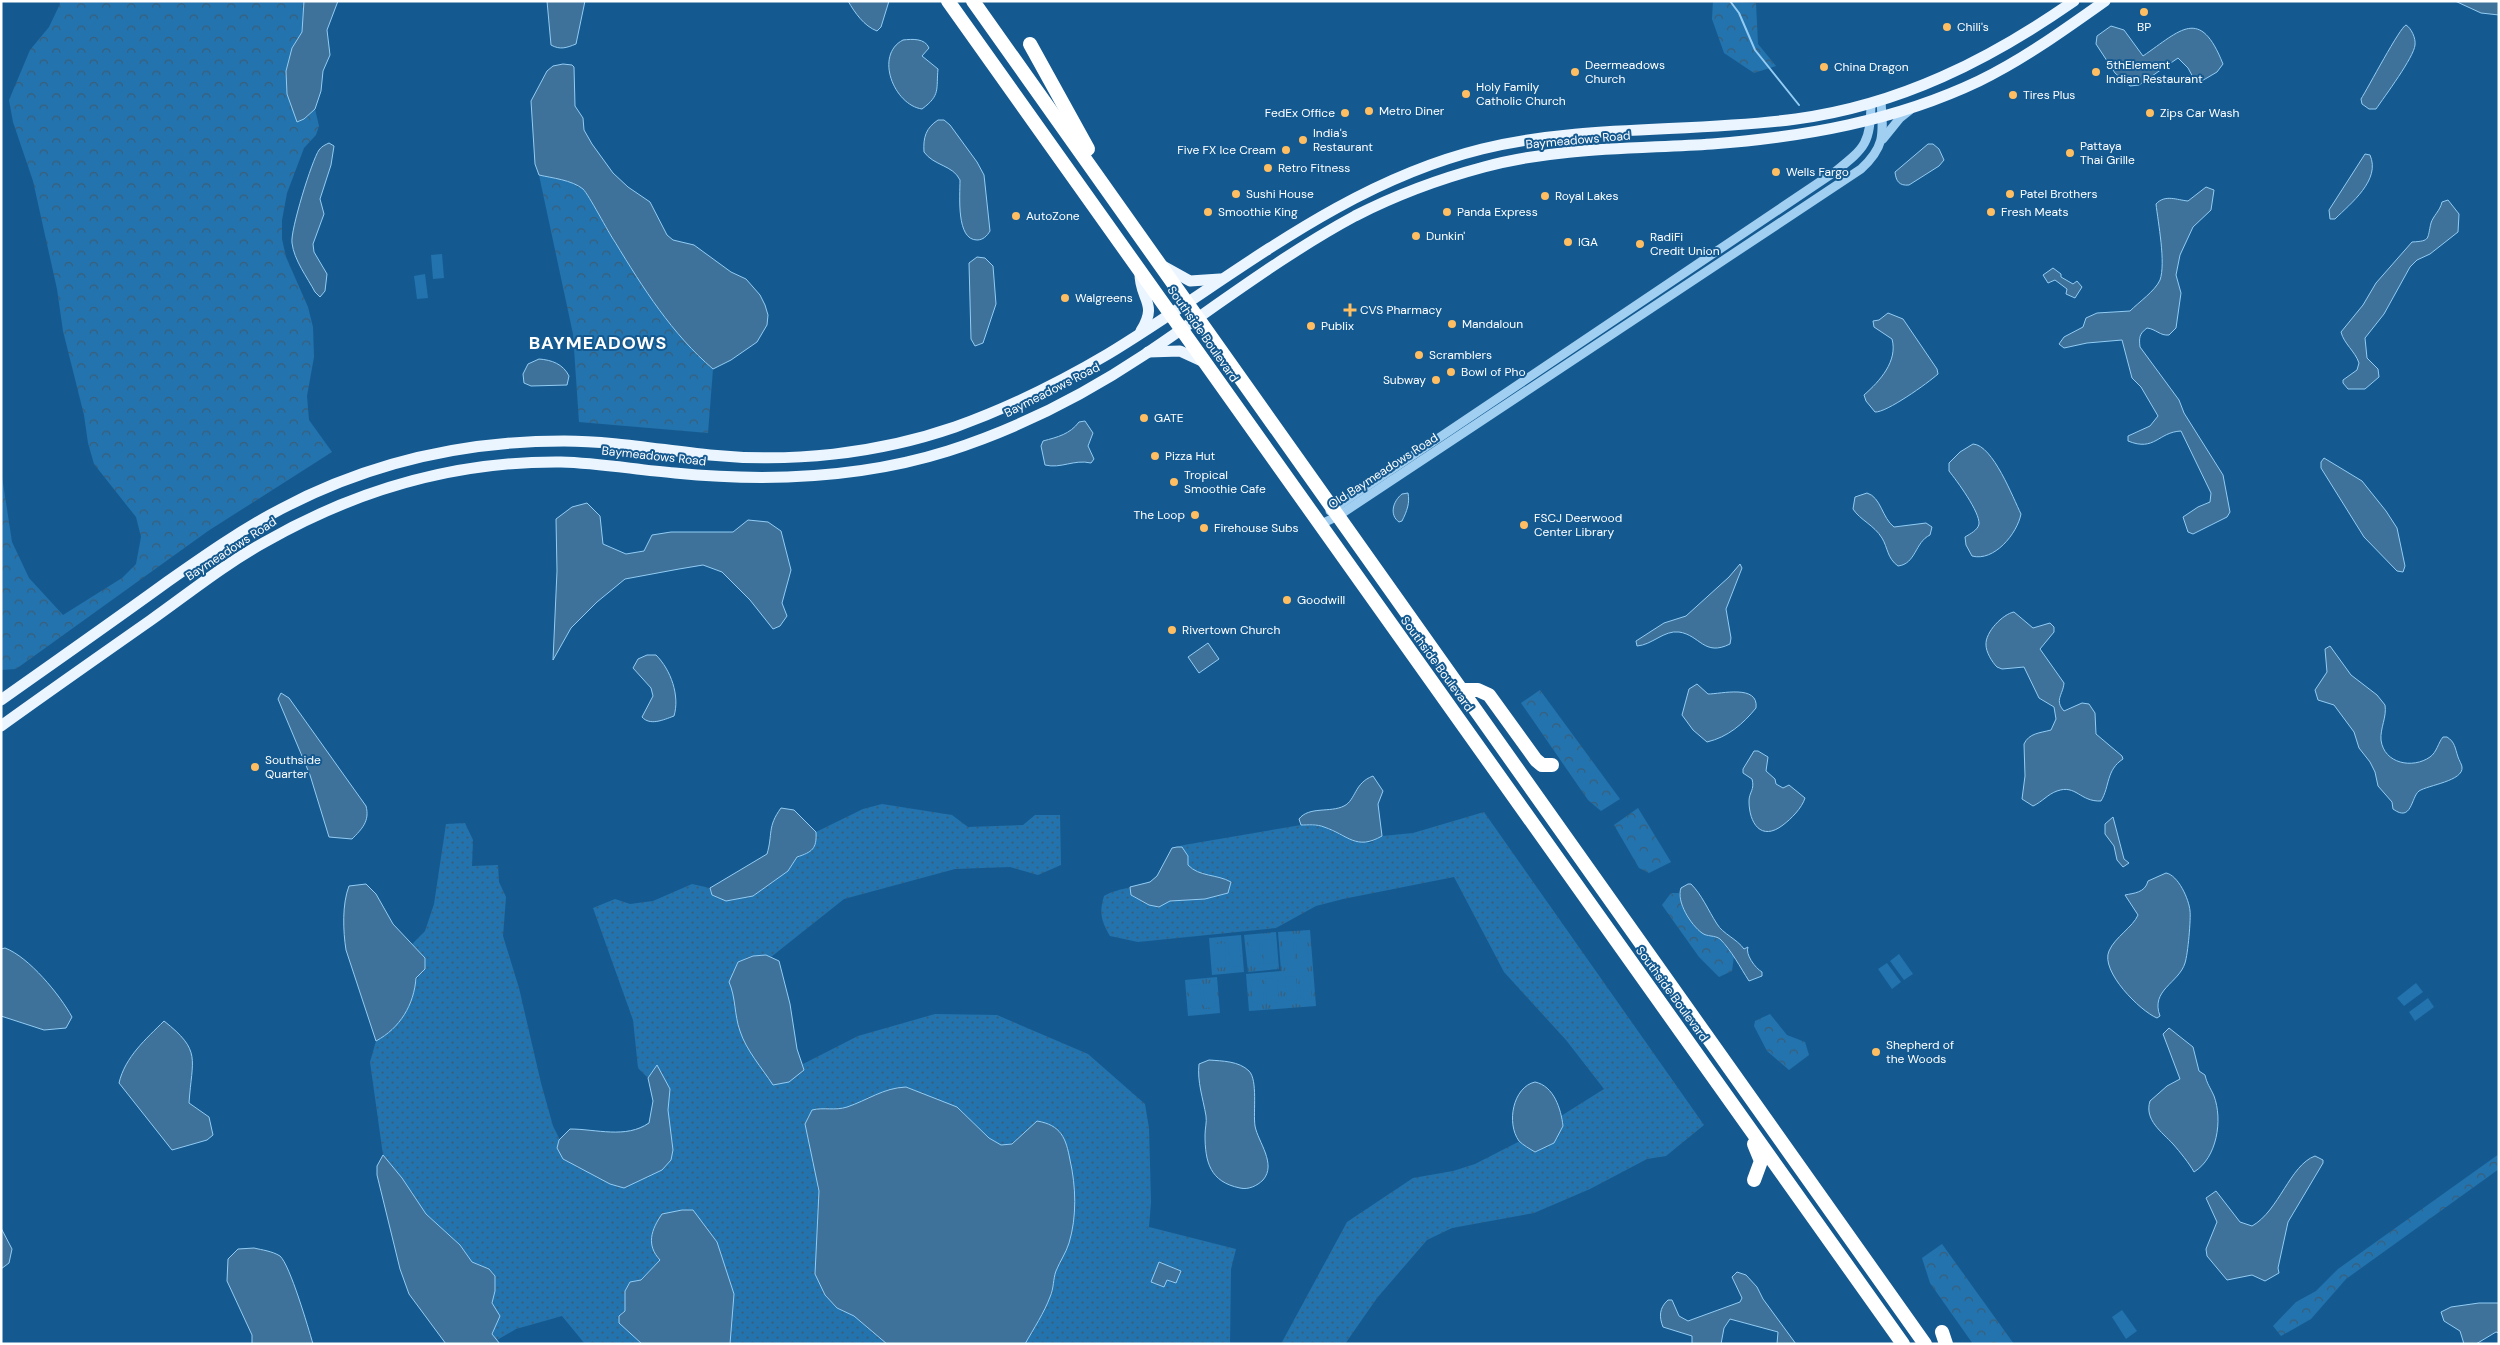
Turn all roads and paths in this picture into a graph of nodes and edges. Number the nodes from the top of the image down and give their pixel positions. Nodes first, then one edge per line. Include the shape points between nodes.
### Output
1 (948, 1) edge
2 (973, 1) edge
3 (2074, 1) edge
4 (2105, 1) edge
5 (1030, 44) dead end
6 (1876, 103) junction
7 (1911, 109) junction
8 (1876, 119) junction
9 (1728, 124) junction
10 (1550, 136) junction
11 (1882, 139) junction
12 (1730, 142) junction
13 (1554, 154) junction
14 (1448, 159) junction
15 (1453, 176) junction
16 (1374, 188) junction
17 (1380, 204) junction
18 (1128, 219) junction
19 (1160, 264) junction
20 (1140, 272) junction
21 (1225, 278) junction
22 (1186, 302) junction
23 (1170, 313) junction
24 (1197, 317) junction
25 (1180, 329) junction
26 (1138, 335) junction
27 (1147, 353) junction
28 (1204, 362) junction
29 (514, 443) junction
30 (500, 444) junction
31 (510, 464) junction
32 (498, 465) junction
33 (1335, 513) junction
34 (1319, 525) junction
35 (1461, 690) junction
36 (1, 700) edge
37 (1, 726) edge
38 (1552, 765) dead end
39 (1747, 1125) junction
40 (1776, 1166) junction
41 (1754, 1180) dead end
42 (1812, 1185) junction
43 (1903, 1344) edge
44 (1925, 1344) edge

1 - 20 highway, Southside Boulevard
2 - 18 highway, Southside Boulevard
3 - 6 main road, Baymeadows Road via 1973,64
4 - 7 main road, Baymeadows Road via 1998,71
5 - 18 highway
6 - 8 street, Old Baymeadows Road
6 - 9 main road, Baymeadows Road via 1797,119
7 - 8 main road, Baymeadows Road
7 - 11 street
8 - 11 street, Old Baymeadows Road
8 - 12 main road, Baymeadows Road via 1787,137
8 - 33 street, Old Baymeadows Road via 1864,146 1836,171
9 - 10 main road, Baymeadows Road
9 - 12 main road
10 - 13 main road
10 - 14 main road, Baymeadows Road
11 - 33 street, Old Baymeadows Road via 1869,161 1846,180
12 - 13 main road, Baymeadows Road
13 - 15 main road, Baymeadows Road via 1508,161
14 - 15 main road
14 - 16 main road, Baymeadows Road
15 - 17 main road, Baymeadows Road
16 - 17 main road
16 - 21 main road, Baymeadows Road via 1314,220
17 - 24 main road, Baymeadows Road via 1322,235
18 - 19 highway, Southside Boulevard
19 - 21 main road via 1190,281
19 - 22 highway, Southside Boulevard
20 - 23 highway, Southside Boulevard
20 - 26 main road via 1139,286 1147,299 1149,312
21 - 22 main road, Baymeadows Road
22 - 23 main road, Baymeadows Road
22 - 24 highway, Southside Boulevard
23 - 25 highway, Southside Boulevard
23 - 26 main road, Baymeadows Road
24 - 25 main road, Baymeadows Road
24 - 33 highway, Southside Boulevard
25 - 27 main road, Baymeadows Road
25 - 28 highway, Southside Boulevard
26 - 29 main road, Baymeadows Road via 1060,381 986,415 907,441 836,454 755,458 623,444
27 - 28 main road via 1180,350
27 - 31 main road, Baymeadows Road via 1074,396 1009,428 950,450 838,475 755,479 668,473 618,465
28 - 34 highway, Southside Boulevard
29 - 30 main road, Baymeadows Road
29 - 31 main road
30 - 32 main road
30 - 36 main road, Baymeadows Road via 419,457 372,470 278,510 211,551
31 - 32 main road, Baymeadows Road
32 - 37 main road, Baymeadows Road via 423,477 396,485 337,505 296,525 224,567
33 - 34 street, Old Baymeadows Road
33 - 35 highway, Southside Boulevard
34 - 39 highway, Southside Boulevard
35 - 38 highway via 1478,690 1488,695 1536,760 1542,765
35 - 42 highway, Southside Boulevard
39 - 40 highway, Southside Boulevard
39 - 41 highway via 1760,1156
40 - 42 highway via 1794,1168
40 - 43 highway, Southside Boulevard
42 - 44 highway, Southside Boulevard

